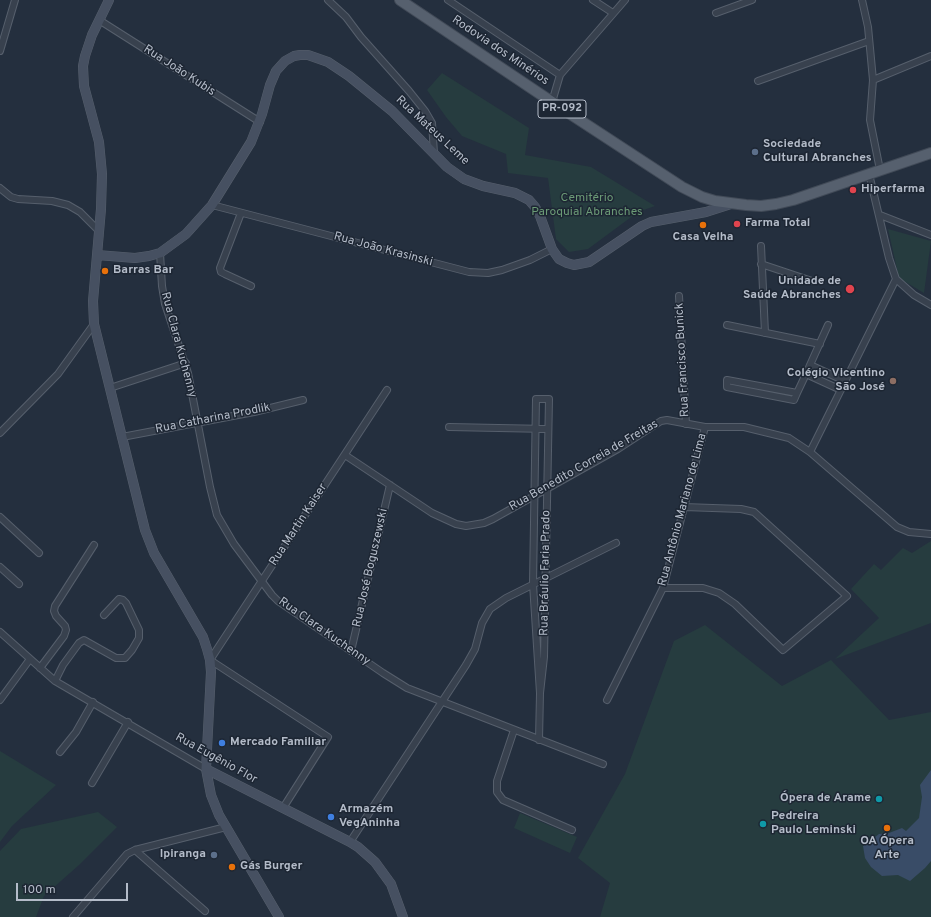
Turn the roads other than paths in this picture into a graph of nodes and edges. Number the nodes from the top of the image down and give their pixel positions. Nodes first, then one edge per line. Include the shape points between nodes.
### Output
1 (15, 0) edge
2 (109, 0) edge
3 (328, 0) edge
4 (448, 0) edge
5 (593, 0) edge
6 (624, 0) edge
7 (752, 0) edge
8 (862, 0) edge
9 (407, 2) edge
10 (613, 13) junction
11 (716, 13) dead end
12 (99, 20) junction
13 (869, 41) junction
14 (0, 51) edge
15 (931, 56) edge
16 (560, 75) junction
17 (873, 80) junction
18 (758, 81) dead end
19 (552, 102) junction
20 (260, 122) junction
21 (434, 153) junction
22 (931, 153) edge
23 (880, 170) junction
24 (869, 174) junction
25 (0, 188) edge
26 (731, 204) junction
27 (212, 205) junction
28 (241, 213) junction
29 (880, 215) junction
30 (99, 231) junction
31 (931, 235) edge
32 (761, 246) dead end
33 (552, 249) junction
34 (160, 253) junction
35 (97, 255) junction
36 (762, 264) junction
37 (896, 279) junction
38 (812, 280) dead end
39 (251, 286) dead end
40 (679, 296) dead end
41 (931, 305) edge
42 (94, 324) junction
43 (828, 324) dead end
44 (727, 325) dead end
45 (765, 333) junction
46 (820, 344) junction
47 (186, 363) junction
48 (810, 365) junction
49 (806, 374) junction
50 (845, 381) junction
51 (110, 388) junction
52 (387, 390) dead end
53 (841, 390) junction
54 (797, 393) junction
55 (302, 400) dead end
56 (198, 423) junction
57 (686, 424) junction
58 (705, 427) junction
59 (449, 428) dead end
60 (536, 429) junction
61 (548, 429) junction
62 (0, 434) edge
63 (122, 437) junction
64 (810, 452) junction
65 (345, 455) junction
66 (390, 485) junction
67 (547, 488) junction
68 (535, 495) junction
69 (684, 507) junction
70 (0, 517) edge
71 (931, 534) edge
72 (616, 543) dead end
73 (94, 545) dead end
74 (39, 553) dead end
75 (0, 567) edge
76 (546, 578) junction
77 (261, 582) junction
78 (19, 584) dead end
79 (533, 584) junction
80 (663, 588) junction
81 (104, 616) dead end
82 (0, 632) edge
83 (351, 651) junction
84 (30, 659) junction
85 (210, 660) junction
86 (40, 668) junction
87 (55, 681) junction
88 (540, 693) junction
89 (0, 700) edge
90 (607, 700) dead end
91 (92, 702) junction
92 (442, 702) junction
93 (128, 722) junction
94 (514, 730) junction
95 (539, 740) junction
96 (60, 752) dead end
97 (603, 764) dead end
98 (206, 769) junction
99 (92, 783) dead end
100 (283, 808) junction
101 (226, 826) junction
102 (572, 830) dead end
103 (350, 842) junction
104 (135, 850) junction
105 (205, 911) dead end
106 (76, 916) edge
107 (279, 917) edge
108 (403, 917) edge

1 - 14 street
2 - 12 street
3 - 21 street via 346,17 425,111 432,123
4 - 16 street, Rodovia dos Minérios
5 - 10 street
6 - 10 street
7 - 11 street
8 - 13 street
9 - 19 main road, Rodovia dos Minérios / PR-092
10 - 16 street
12 - 20 street, Rua João Kubis
12 - 30 street via 85,56 83,76 101,156
13 - 17 street
13 - 18 street
15 - 17 street
16 - 19 street
17 - 23 street via 870,120
19 - 26 main road, Rodovia dos Minérios / PR-092 via 691,192
20 - 21 street, Rua Mateus Leme via 273,77 280,66 294,56 308,54 328,62 349,76 392,111
20 - 27 street, Rua Mateus Leme via 251,142
21 - 33 street, Rua Mateus Leme via 447,167 464,179 515,193 529,200 540,216
22 - 23 main road, Rua Mateus Leme
23 - 24 main road, Rua Mateus Leme
24 - 26 main road, Rua Mateus Leme via 776,204
24 - 29 street
25 - 30 street via 18,199 52,201 68,205 80,212
26 - 33 street, Rua Mateus Leme via 706,212 651,222 596,258 582,264 567,263 559,259
27 - 28 street, Rua João Krasinski
27 - 34 street, Rua Mateus Leme via 186,234
28 - 33 street, Rua João Krasinski via 469,272 488,273 502,270
28 - 39 street via 220,268 225,274
29 - 31 street
29 - 37 street
30 - 35 street
32 - 36 street
34 - 35 street, Rua Mateus Leme via 135,258
34 - 47 street, Rua Clara Kuchenny via 165,304
35 - 42 street via 92,301
36 - 38 street
36 - 45 street
37 - 41 street via 914,295
37 - 50 street
40 - 57 street, Rua Francisco Bunick
42 - 51 street
42 - 62 street via 58,374
43 - 46 street
44 - 45 street
45 - 46 street
46 - 48 street
47 - 51 street
47 - 56 street, Rua Clara Kuchenny
48 - 49 street
48 - 50 street
49 - 53 street
49 - 54 street
50 - 53 street
51 - 63 street
52 - 65 street, Rua Martin Kaiser
53 - 64 street
54 - 54 street via 743,383 727,380 727,387 734,389 794,400
55 - 56 street, Rua Catharina Prodlik
56 - 63 street, Rua Catharina Prodlik
56 - 77 street, Rua Clara Kuchenny via 217,515 230,539
57 - 58 street, Rua Benedito Correia de Freitas
57 - 67 street, Rua Benedito Correia de Freitas via 661,421 630,442
58 - 64 street, Rua Benedito Correia de Freitas via 744,427 782,435
58 - 69 street, Rua Antônio Mariano de Lima
59 - 60 street
60 - 61 street
60 - 61 street, Rua Bráulio Faria Prado via 536,399 549,399
60 - 68 street, Rua Bráulio Faria Prado
61 - 67 street, Rua Bráulio Faria Prado
63 - 85 street via 149,542 203,637
64 - 71 street, Rua Benedito Correia de Freitas via 897,527 909,532
65 - 66 street, Rua Benedito Correia de Freitas
65 - 77 street, Rua Martin Kaiser
66 - 68 street, Rua Benedito Correia de Freitas via 437,516 466,526 484,523
66 - 83 street, Rua José Boguszewski
67 - 68 street, Rua Benedito Correia de Freitas
67 - 76 street, Rua Bráulio Faria Prado
68 - 79 street, Rua Bráulio Faria Prado
69 - 80 street, Rua Antônio Mariano de Lima
69 - 80 street via 741,508 754,512 846,596 782,650 735,604 719,593 703,588
70 - 74 street
72 - 76 street
73 - 86 street via 55,606 56,616 66,630
75 - 78 street
76 - 79 street
76 - 88 street, Rua Bráulio Faria Prado via 544,657
77 - 83 street, Rua Clara Kuchenny via 278,601
77 - 85 street, Rua Martin Kaiser
79 - 88 street, Rua Bráulio Faria Prado
79 - 92 street via 497,603 485,616 471,657
80 - 90 street, Rua Antônio Mariano de Lima
81 - 87 street via 119,599 124,600 139,630 139,638 132,650 125,658 116,658 84,640 63,665
82 - 84 street, Rua Eugênio Flor
83 - 92 street, Rua Clara Kuchenny via 407,688
84 - 86 street, Rua Eugênio Flor
84 - 89 street
85 - 98 street
85 - 100 street via 328,737
86 - 87 street, Rua Eugênio Flor
87 - 91 street, Rua Eugênio Flor
88 - 95 street, Rua Bráulio Faria Prado
91 - 93 street, Rua Eugênio Flor
91 - 96 street via 76,732
92 - 94 street, Rua Clara Kuchenny
92 - 103 street
93 - 98 street, Rua Eugênio Flor
93 - 99 street
94 - 95 street, Rua Clara Kuchenny
94 - 102 street via 497,781 497,792 503,800
95 - 97 street, Rua Clara Kuchenny
98 - 100 street, Rua Eugênio Flor
98 - 101 street via 208,786
100 - 103 street, Rua Eugênio Flor
101 - 104 street
101 - 107 street
103 - 108 street, Rua Eugênio Flor via 367,854 382,872 390,884
104 - 105 street
104 - 106 street via 124,857

